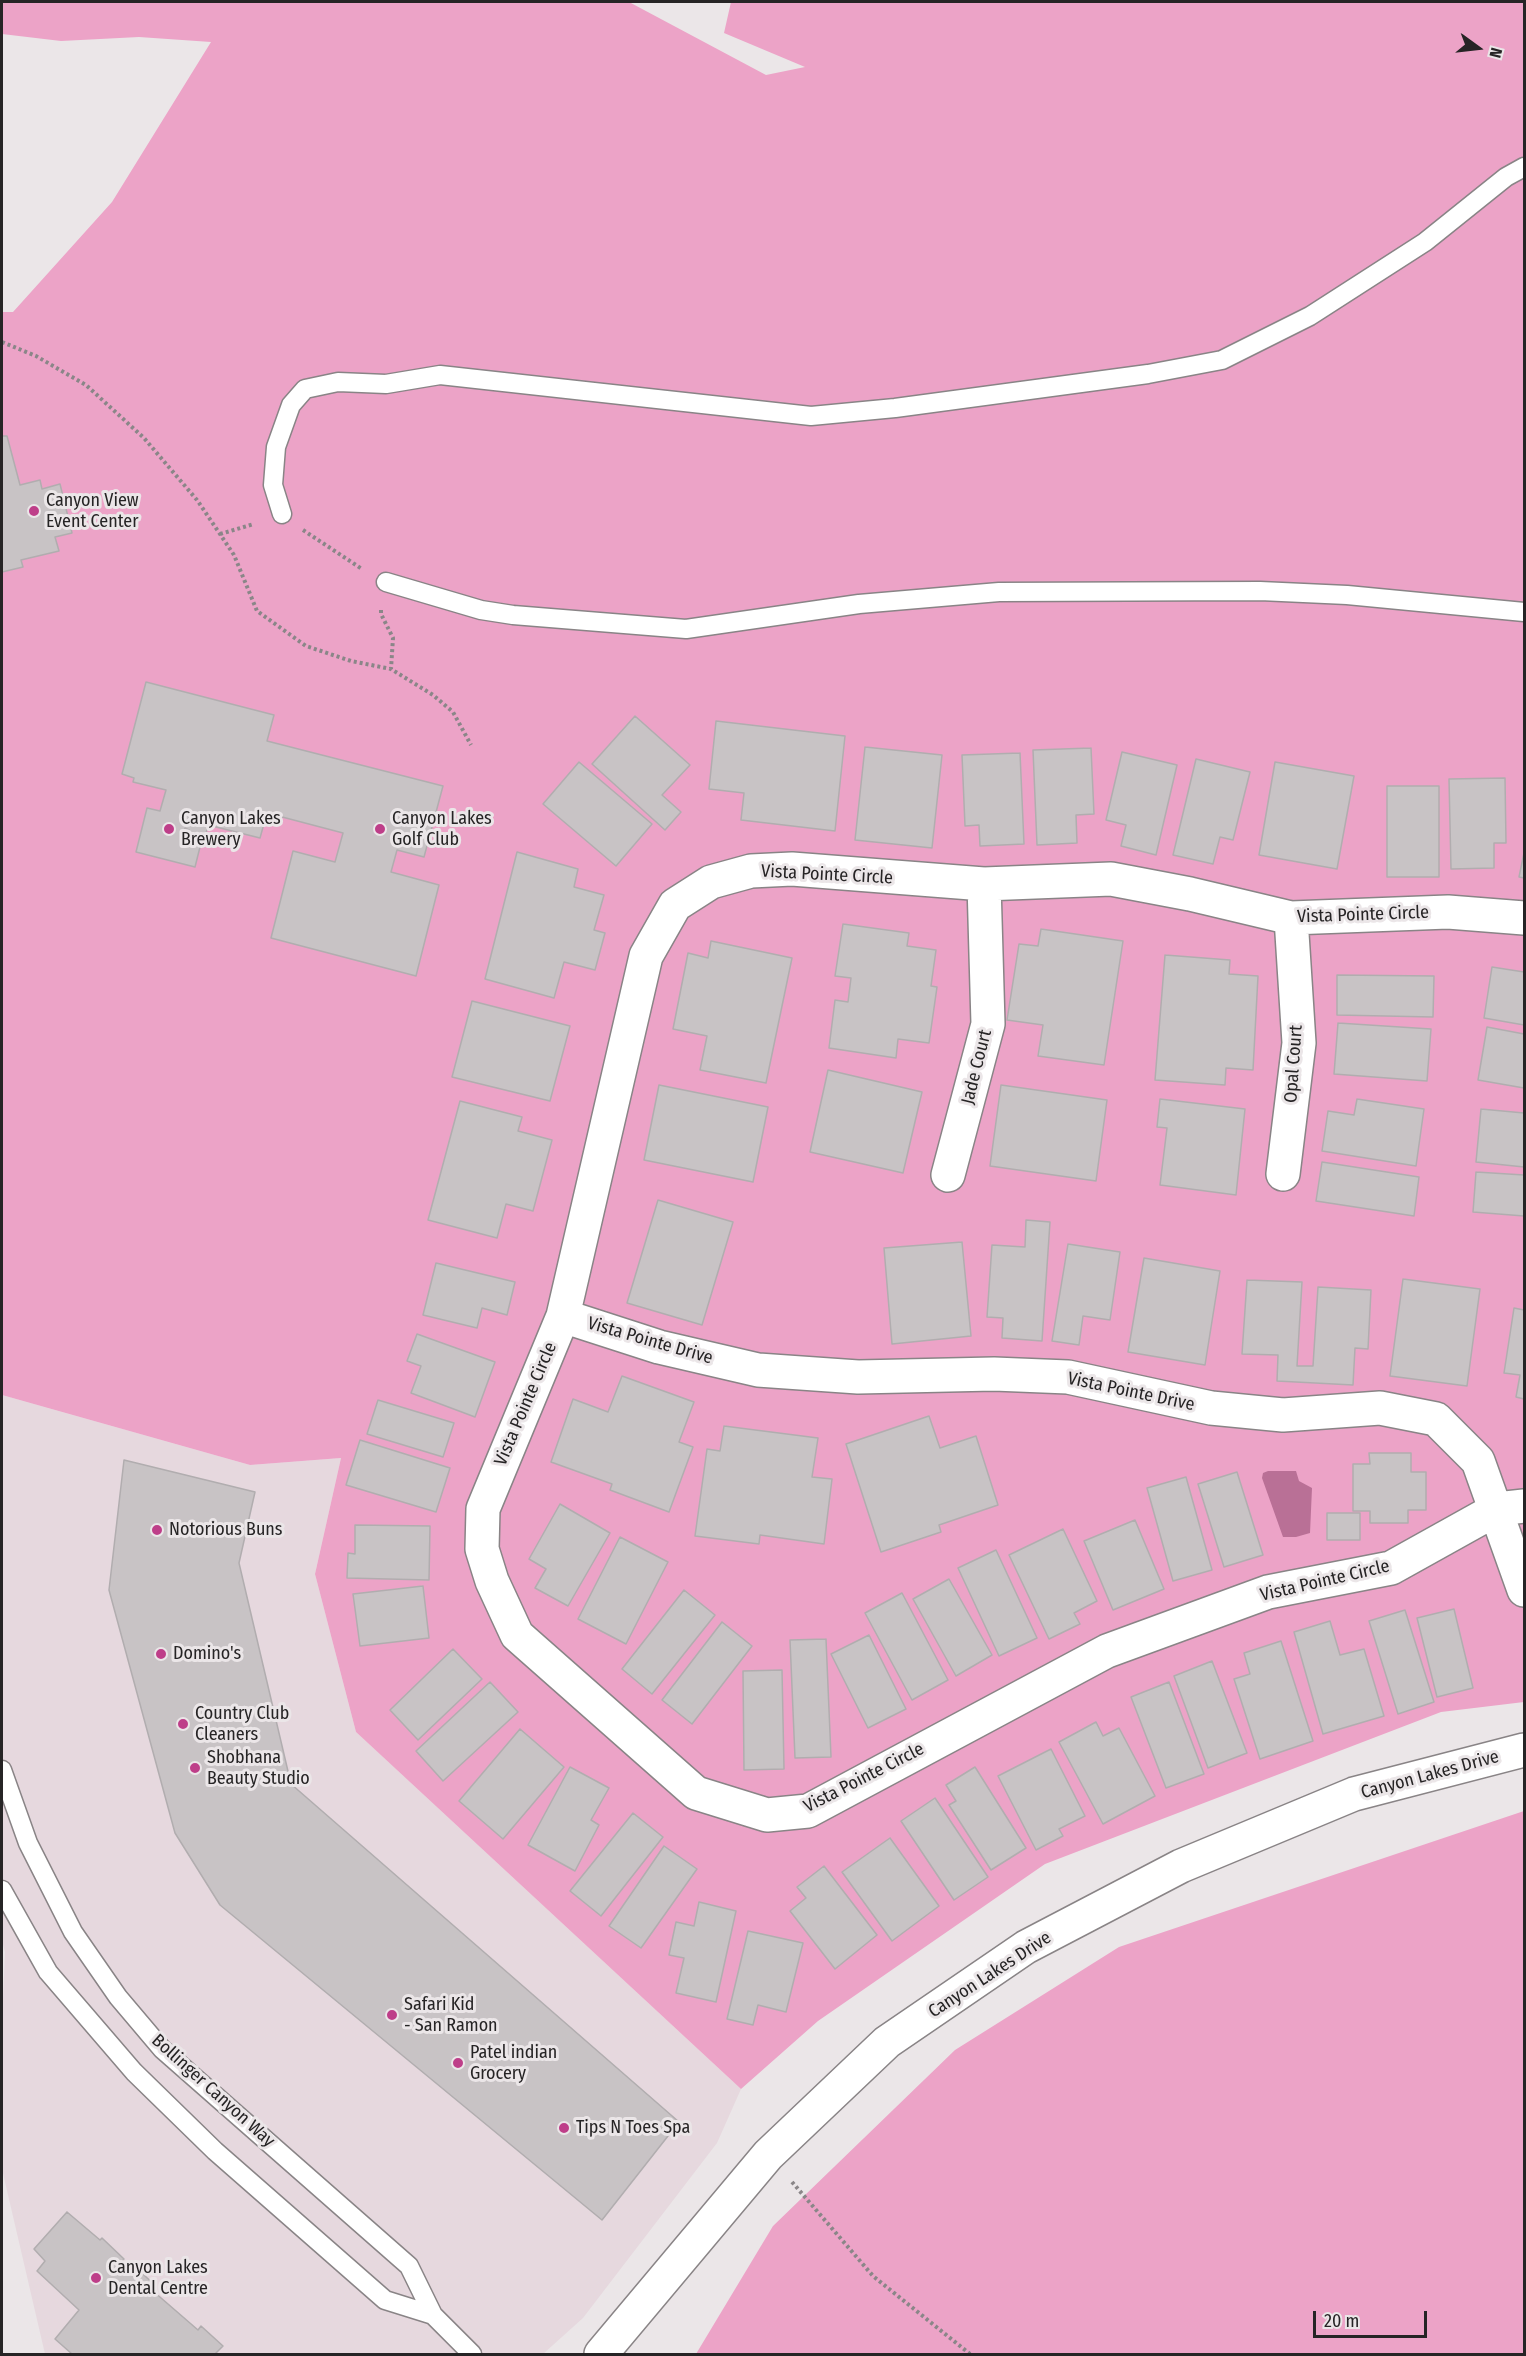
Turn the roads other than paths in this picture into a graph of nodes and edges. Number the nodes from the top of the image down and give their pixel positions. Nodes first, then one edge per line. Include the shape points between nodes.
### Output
1 (1524, 167) edge
2 (282, 514) road end
3 (386, 582) road end
4 (1524, 612) edge
5 (984, 884) junction
6 (1291, 918) junction
7 (1524, 918) edge
8 (1283, 1174) dead end
9 (948, 1175) dead end
10 (563, 1316) junction
11 (1511, 1507) edge
12 (1524, 1590) edge
13 (1524, 1750) edge
14 (2, 1770) edge
15 (2, 1890) edge
16 (433, 2315) junction
17 (472, 2355) edge
18 (601, 2355) edge

1 - 2 lane via 1425,242 1310,316 1222,360 1148,374 811,416 440,375 386,384 338,382 305,389 291,405 276,447 273,485
3 - 4 lane via 481,610 686,629 859,604 999,592 1260,591
5 - 6 street, Vista Pointe Circle via 1111,879
5 - 9 street, Jade Court via 988,1024
5 - 10 street, Vista Pointe Circle via 792,869 751,872 711,882 675,905 646,956
6 - 7 street, Vista Pointe Circle via 1448,912
6 - 8 street, Opal Court via 1299,1043
10 - 11 street, Vista Pointe Drive via 659,1347 758,1370 858,1377 1068,1377 1211,1408 1283,1415 1380,1408 1415,1413 1436,1419 1478,1461
10 - 11 street, Vista Pointe Circle via 483,1509 482,1549 492,1581 517,1635 696,1793 767,1815 808,1811 1107,1651 1268,1592 1391,1568
11 - 12 street, Vista Pointe Drive
13 - 18 street, Canyon Lakes Drive via 1354,1794 1181,1866 1026,1947 887,2042 768,2155
14 - 16 lane, Bollinger Canyon Way via 28,1843 73,1932 118,1997 162,2049 409,2266
15 - 16 lane, Bollinger Canyon Way via 48,1972 134,2072 215,2151 385,2300
16 - 17 lane, Bollinger Canyon Way

